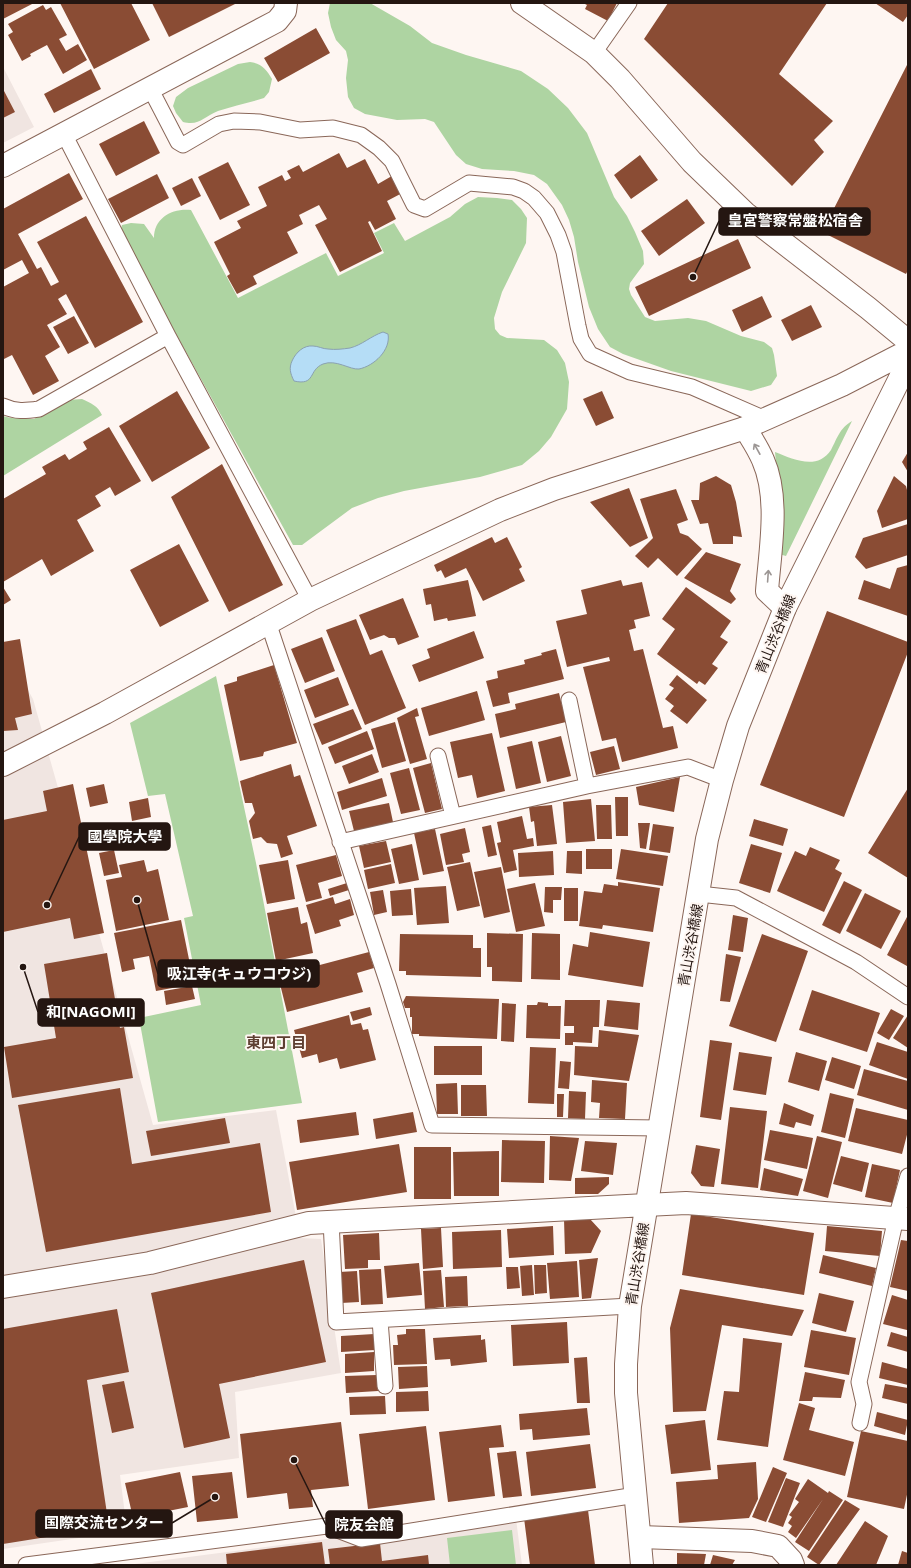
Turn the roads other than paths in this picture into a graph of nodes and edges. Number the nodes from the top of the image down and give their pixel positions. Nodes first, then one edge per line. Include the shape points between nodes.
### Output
1 (286, 3) edge
2 (522, 3) edge
3 (629, 3) edge
4 (594, 53) junction
5 (150, 88) junction
6 (64, 134) junction
7 (3, 166) edge
8 (168, 336) junction
9 (908, 341) edge
10 (908, 351) edge
11 (908, 362) edge
12 (3, 406) edge
13 (765, 418) junction
14 (745, 428) junction
15 (310, 600) junction
16 (785, 608) junction
17 (268, 622) junction
18 (569, 700) dead end
19 (438, 756) dead end
20 (3, 765) edge
21 (722, 780) junction
22 (587, 786) junction
23 (453, 816) junction
24 (340, 842) junction
25 (699, 894) junction
26 (908, 997) edge
27 (659, 1128) junction
28 (908, 1176) edge
29 (646, 1205) junction
30 (902, 1218) edge
31 (331, 1221) junction
32 (3, 1287) edge
33 (630, 1306) junction
34 (380, 1320) junction
35 (385, 1386) dead end
36 (860, 1423) dead end
37 (636, 1495) junction
38 (640, 1537) junction
39 (26, 1565) edge
40 (642, 1565) edge
41 (793, 1565) edge

1 - 5 street via 285,11 277,21
2 - 4 street
3 - 4 lane
4 - 9 street via 692,162 745,213
5 - 6 street
5 - 13 lane via 178,142 183,145 219,124 234,121 260,122 300,130 333,128 361,135 379,148 392,161 414,205 425,209 469,183 513,187 524,191 547,213 558,234 564,252 581,339 590,354 630,372 692,387
6 - 7 street
6 - 8 lane
8 - 12 lane via 39,409 24,412
8 - 15 lane
10 - 13 street via 842,385
11 - 16 street, 青山渋谷橋線
13 - 14 street
14 - 15 street via 554,489 500,510
16 -> 14 street via 767,591 772,523 771,487 763,460
15 - 17 street
16 - 21 street, 青山渋谷橋線 via 738,726
17 - 20 street via 105,713
17 - 24 lane
18 - 22 lane
19 - 23 lane
21 - 22 lane via 688,767
21 - 25 street, 青山渋谷橋線 via 707,839
22 - 23 lane
23 - 24 lane
24 - 27 lane via 432,1125
25 - 26 lane via 736,898 856,962
25 - 27 street, 青山渋谷橋線
27 - 29 street, 青山渋谷橋線
28 - 30 lane
29 - 30 street via 686,1203
29 - 31 street
29 - 33 street, 青山渋谷橋線
30 - 36 lane via 859,1382 864,1404
31 - 32 street via 309,1223 150,1263
31 - 34 lane via 336,1322
33 - 34 lane
33 - 37 street, 青山渋谷橋線 via 626,1393
34 - 35 lane
37 - 38 street, 青山渋谷橋線
37 - 39 lane via 361,1539 327,1526
38 - 40 street, 青山渋谷橋線
38 - 41 street via 752,1541 778,1546

